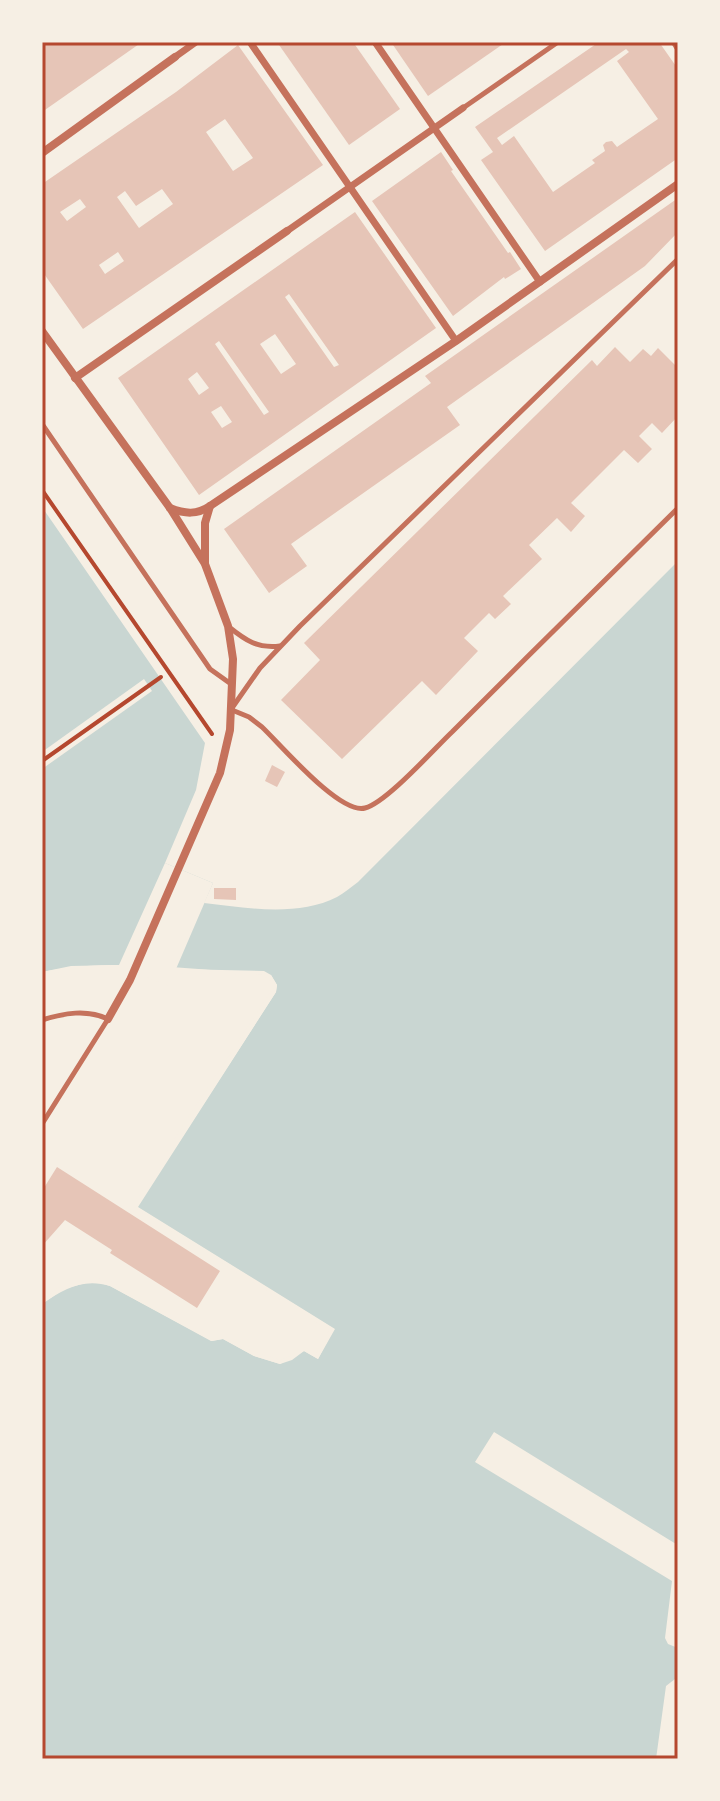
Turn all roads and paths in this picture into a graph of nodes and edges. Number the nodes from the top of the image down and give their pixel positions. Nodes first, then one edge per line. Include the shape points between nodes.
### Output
1 (196, 42) edge
2 (250, 42) edge
3 (375, 42) edge
4 (558, 42) edge
5 (175, 57) joint
6 (463, 108) joint
7 (435, 128) junction
8 (42, 153) edge
9 (678, 184) edge
10 (350, 187) junction
11 (287, 231) joint
12 (678, 259) edge
13 (540, 282) junction
14 (42, 331) edge
15 (456, 341) junction
16 (75, 378) junction
17 (42, 424) edge
18 (42, 490) edge
19 (210, 506) junction
20 (170, 508) junction
21 (678, 508) edge
22 (205, 564) junction
23 (228, 626) junction
24 (281, 646) junction
25 (161, 677) dead end
26 (233, 685) junction
27 (232, 709) junction
28 (217, 741) dead end
29 (42, 761) edge
30 (108, 1019) junction
31 (42, 1020) edge
32 (42, 1124) edge

1 - 5 street
2 - 10 street
3 - 7 street
4 - 6 lane
5 - 8 street
6 - 7 street
7 - 10 street
7 - 13 street
9 - 13 street
10 - 11 street
10 - 15 street
11 - 16 street
12 - 24 lane
13 - 15 street
14 - 16 street
15 - 19 street
16 - 20 street
17 - 26 lane via 210,669
18 - 28 path
19 - 20 street via 189,513
19 - 22 street
20 - 22 street
21 - 27 lane via 382,799 365,809 335,799 262,727
22 - 23 street
23 - 24 lane via 256,645
23 - 26 street
24 - 27 lane
25 - 29 path
26 - 27 street
27 - 30 street via 220,773
30 - 31 lane via 82,1013
30 - 32 lane

